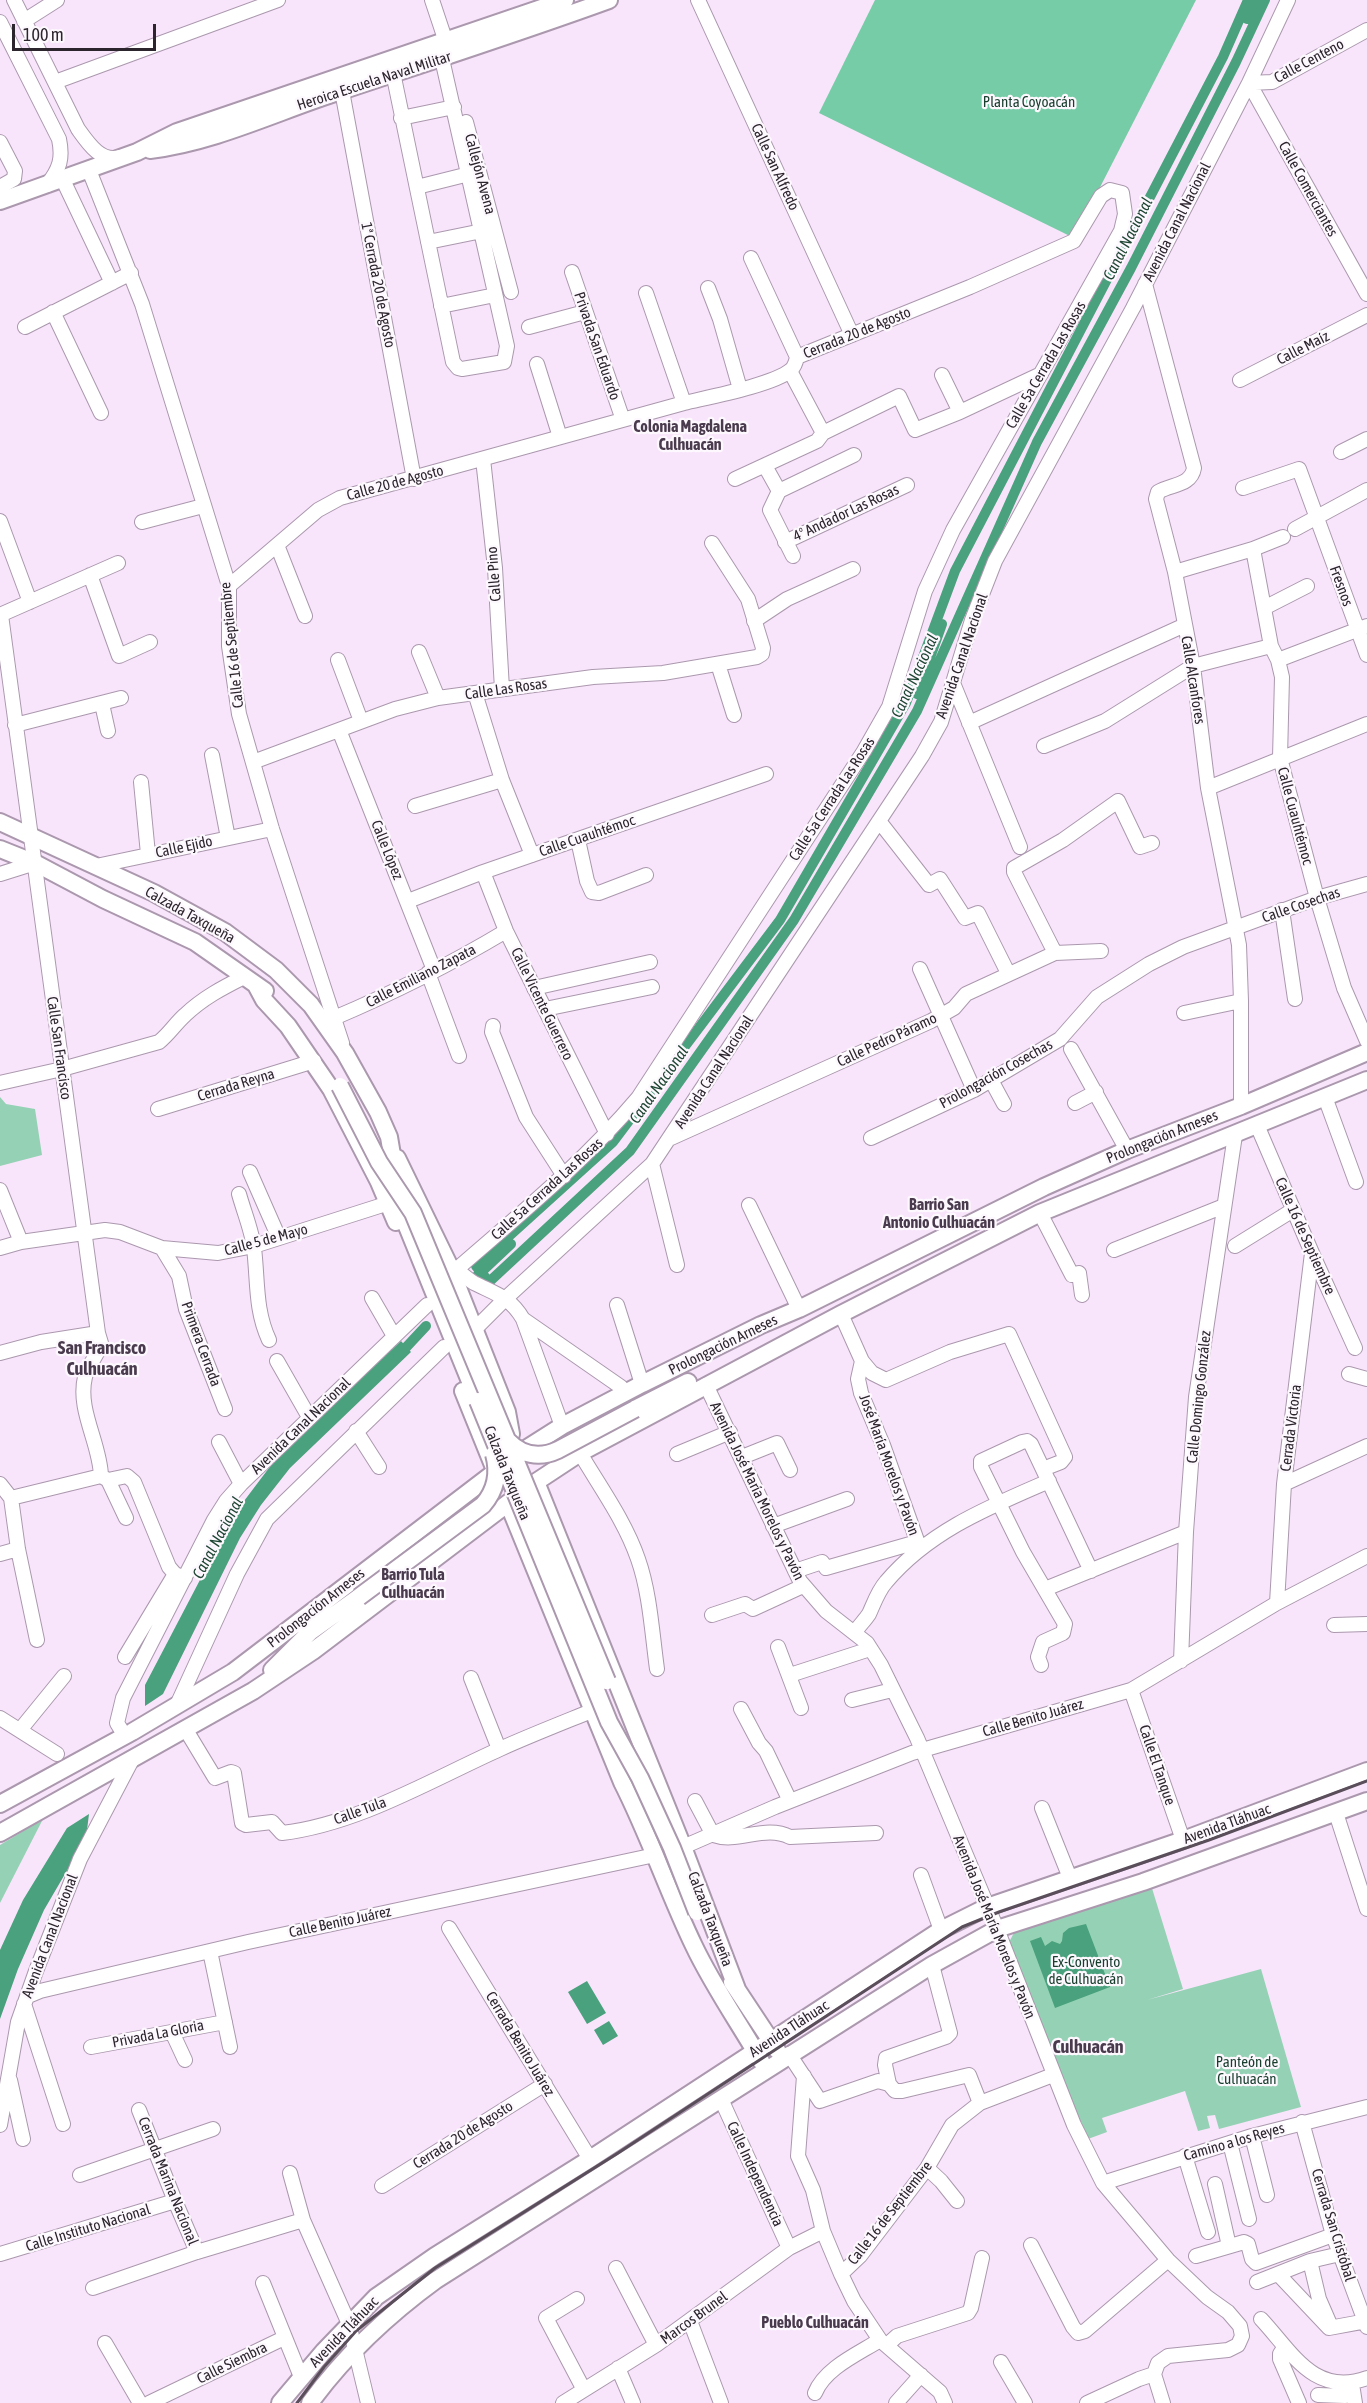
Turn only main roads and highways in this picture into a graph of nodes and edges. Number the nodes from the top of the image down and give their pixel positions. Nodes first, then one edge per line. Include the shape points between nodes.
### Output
1 (565, 0) edge
2 (609, 0) edge
3 (446, 49) junction
4 (137, 152) junction
5 (0, 201) edge
6 (0, 822) edge
7 (0, 849) edge
8 (112, 874) junction
9 (144, 888) junction
10 (103, 898) junction
11 (132, 911) junction
12 (250, 982) junction
13 (1367, 1052) edge
14 (1367, 1080) edge
15 (393, 1151) junction
16 (823, 1323) junction
17 (478, 1401) junction
18 (507, 1412) junction
19 (476, 1422) junction
20 (504, 1434) junction
21 (521, 1452) junction
22 (495, 1472) junction
23 (536, 1482) junction
24 (508, 1503) junction
25 (554, 1525) junction
26 (524, 1542) junction
27 (253, 1691) junction
28 (1367, 1772) edge
29 (1367, 1801) edge
30 (0, 1804) edge
31 (642, 1821) junction
32 (0, 1833) edge
33 (737, 1989) junction
34 (771, 2041) junction
35 (756, 2051) junction
36 (786, 2056) junction
37 (767, 2069) junction
38 (486, 2223) junction
39 (497, 2242) junction
40 (280, 2403) edge
41 (310, 2403) edge

1 - 3 main road, Heroica Escuela Naval Militar
2 - 3 main road, Heroica Escuela Naval Militar
3 - 4 main road, Heroica Escuela Naval Militar via 391,58 177,132
3 - 4 main road, Heroica Escuela Naval Militar via 393,76 182,147
4 - 5 main road, Heroica Escuela Naval Militar
6 - 8 main road, Calzada Taxqueña
7 - 10 main road, Calzada Taxqueña
8 - 9 main road, Calzada Taxqueña
8 - 10 main road via 118,882 117,890
9 - 11 main road via 127,894 126,902
9 - 15 main road, Calzada Taxqueña via 225,932 269,964 311,1005 345,1053 378,1113
10 - 11 main road, Calzada Taxqueña
11 - 12 main road, Calzada Taxqueña via 195,942
12 - 19 main road, Calzada Taxqueña via 288,1026 332,1089 388,1203
12 - 20 main road, Calzada Taxqueña, bridge via 268,993 296,1021 340,1086 379,1162 413,1213
13 - 21 main road, Prolongación Arneses via 1126,1150 897,1258 642,1384
14 - 16 main road, Prolongación Arneses via 1040,1214
15 - 17 main road, Calzada Taxqueña via 402,1214
15 - 18 main road, Calzada Taxqueña via 453,1267 473,1331
16 - 20 main road, bridge via 761,1344 545,1455 524,1453
16 - 23 main road, Prolongación Arneses via 580,1453
17 - 27 main road, bridge via 496,1465 496,1481 483,1504 310,1632
17 - 33 main road, Calzada Taxqueña, bridge via 609,1722 668,1838 718,1964
18 - 19 main road via 494,1427
18 - 21 main road, Calzada Taxqueña via 511,1434 507,1448 511,1454
19 - 22 main road, Calzada Taxqueña
20 - 31 main road, Calzada Taxqueña, bridge via 607,1681 620,1718
21 - 22 main road, Prolongación Arneses
22 - 30 main road, Prolongación Arneses via 254,1657
23 - 24 main road, Prolongación Arneses
23 - 25 main road, Calzada Taxqueña
24 - 26 main road, Calzada Taxqueña
24 - 27 main road, Prolongación Arneses via 313,1651
25 - 26 main road via 547,1520 533,1520 524,1529
25 - 33 main road, Calzada Taxqueña
26 - 31 main road, Calzada Taxqueña via 622,1782
27 - 32 main road, Prolongación Arneses
28 - 34 main road, Avenida Tláhuac via 987,1907 941,1930
29 - 36 main road, Avenida Tláhuac via 1143,1882 997,1929
31 - 35 main road, Calzada Taxqueña via 710,1977
33 - 34 main road, Calzada Taxqueña
34 - 35 main road, Avenida Tláhuac
34 - 36 main road, Calzada Taxqueña
35 - 37 main road, Calzada Taxqueña
35 - 38 main road, Avenida Tláhuac
36 - 37 main road, Avenida Tláhuac
37 - 39 main road, Avenida Tláhuac
38 - 39 main road
38 - 40 main road, Avenida Tláhuac via 376,2297
39 - 41 main road, Avenida Tláhuac via 401,2306 355,2349

